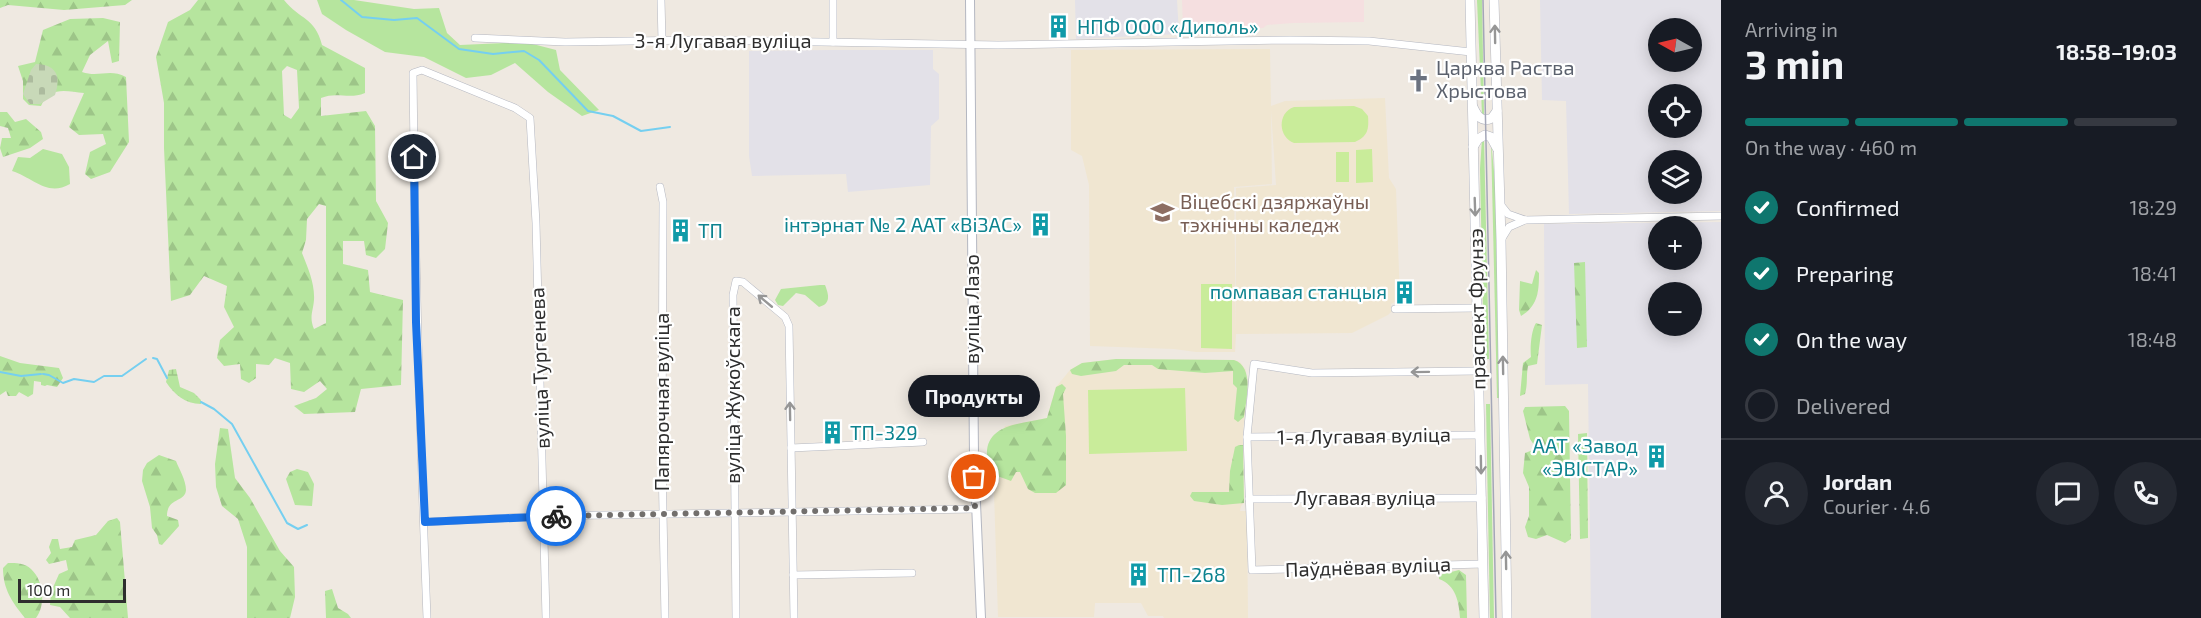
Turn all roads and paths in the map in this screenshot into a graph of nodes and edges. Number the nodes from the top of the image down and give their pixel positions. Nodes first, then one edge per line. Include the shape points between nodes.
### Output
1 (661, 0) edge
2 (833, 0) edge
3 (970, 0) edge
4 (1470, 0) edge
5 (1494, 0) edge
6 (475, 38) dead end
7 (662, 41) junction
8 (833, 42) junction
9 (970, 44) junction
10 (1471, 52) junction
11 (1472, 104) junction
12 (1497, 111) junction
13 (1473, 148) junction
14 (1498, 150) junction
15 (660, 187) dead end
16 (1500, 204) junction
17 (1721, 216) edge
18 (1525, 220) junction
19 (1501, 240) junction
20 (1477, 308) junction
21 (1395, 309) dead end
22 (1478, 371) junction
23 (1480, 435) junction
24 (1247, 437) junction
25 (923, 442) dead end
26 (791, 448) junction
27 (1482, 498) junction
28 (1249, 499) junction
29 (975, 508) junction
30 (734, 512) junction
31 (792, 512) junction
32 (663, 514) junction
33 (543, 516) junction
34 (425, 522) junction
35 (1483, 564) junction
36 (912, 573) dead end
37 (794, 575) junction
38 (427, 618) edge
39 (546, 618) edge
40 (665, 618) edge
41 (736, 618) edge
42 (794, 618) edge
43 (981, 618) edge
44 (1484, 618) edge
45 (1507, 618) edge

1 - 7 street
2 - 8 street
3 - 9 street, вуліца Лазо
4 - 10 main road, праспект Фрунзэ
12 -> 5 main road, праспект Фрунзэ
6 - 7 street, 3-я Лугавая вуліца
7 - 8 street, 3-я Лугавая вуліца
8 - 9 street, 3-я Лугавая вуліца
9 - 10 street, 3-я Лугавая вуліца via 1369,41
9 - 29 street, вуліца Лазо
10 - 11 main road, праспект Фрунзэ
11 - 12 main road via 1485,120
11 - 13 main road, праспект Фрунзэ
12 - 14 main road, праспект Фрунзэ
13 - 14 main road via 1480,137 1488,135
13 -> 20 main road, праспект Фрунзэ
14 - 16 main road, праспект Фрунзэ
15 - 32 street, Папярочная вуліца
16 - 18 street via 1508,214
16 - 19 main road, праспект Фрунзэ
17 - 18 street
18 - 19 street via 1509,227
45 -> 19 main road, праспект Фрунзэ
20 - 21 street
20 - 22 main road, праспект Фрунзэ
22 - 23 main road, праспект Фрунзэ
22 -> 24 street via 1312,373 1254,364
23 - 24 street, 1-я Лугавая вуліца
23 -> 27 main road, праспект Фрунзэ
24 - 28 street
25 - 26 street
26 -> 30 street, вуліца Жукоўскага via 789,326 785,317 736,281
26 - 31 street
27 - 28 street, Лугавая вуліца
27 - 35 main road, праспект Фрунзэ
28 - 35 street, Паўднёвая вуліца via 1252,570
29 - 31 street
29 - 43 street, вуліца Лазо
30 - 31 street
30 - 32 street
30 - 41 street, вуліца Жукоўскага
31 - 37 street
32 - 33 street
32 - 40 street, Папярочная вуліца
33 - 34 street
33 - 34 street, вуліца Тургенева via 530,118 515,108 422,70 413,73 416,312
33 - 39 street, вуліца Тургенева
34 - 38 street
35 - 44 main road, праспект Фрунзэ
36 - 37 street
37 - 42 street

